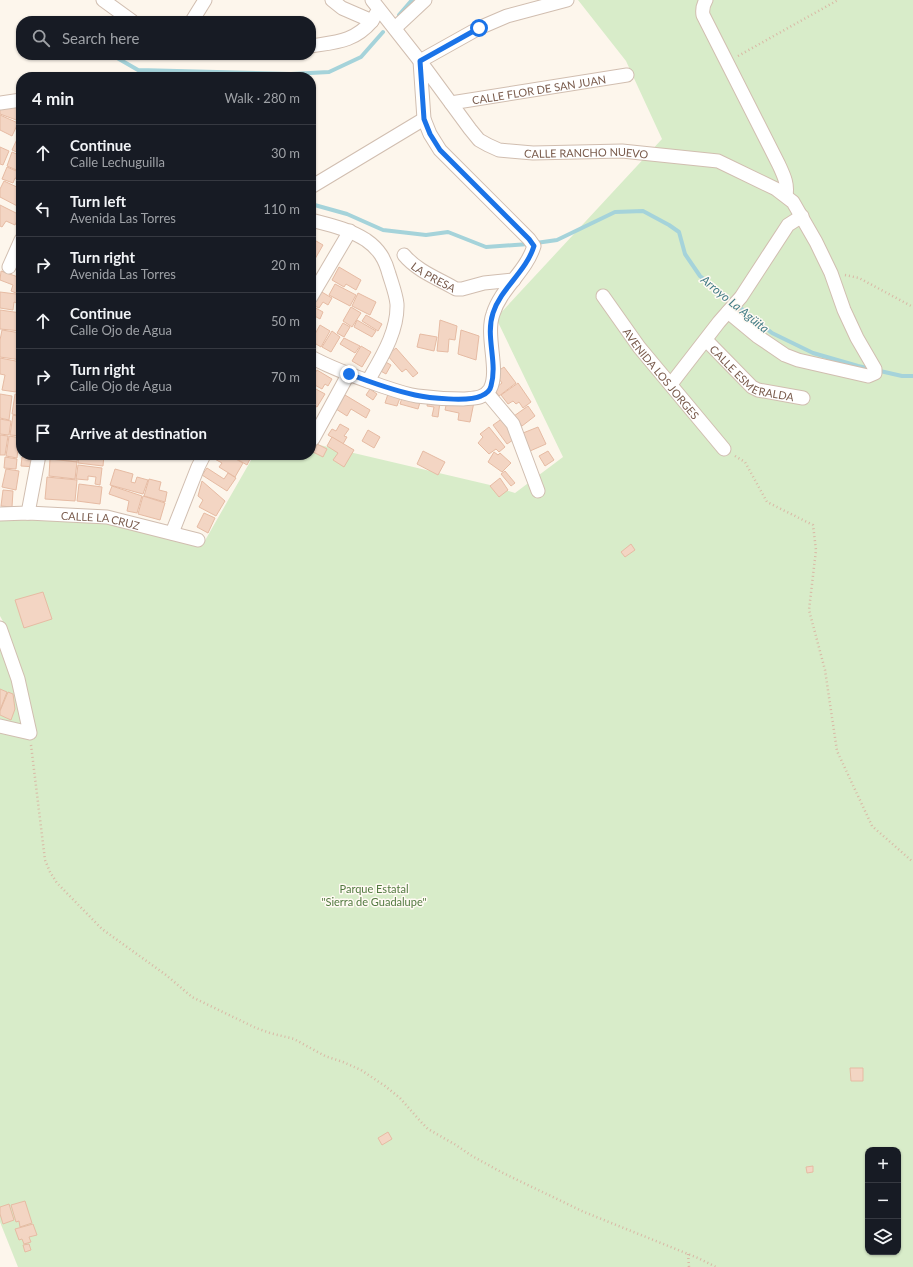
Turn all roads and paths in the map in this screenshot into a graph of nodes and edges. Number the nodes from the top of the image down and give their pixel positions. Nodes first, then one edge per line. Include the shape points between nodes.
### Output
1 (205, 0) edge
2 (332, 0) edge
3 (424, 0) edge
4 (567, 0) edge
5 (706, 0) edge
6 (838, 0) edge
7 (109, 2) edge
8 (376, 5) edge
9 (126, 16) edge
10 (195, 16) edge
11 (372, 21) junction
12 (395, 28) junction
13 (316, 45) edge
14 (420, 61) junction
15 (727, 62) junction
16 (627, 75) dead end
17 (16, 101) edge
18 (0, 103) edge
19 (451, 103) junction
20 (424, 119) junction
21 (316, 184) edge
22 (786, 195) junction
23 (802, 216) junction
24 (316, 221) edge
25 (350, 231) junction
26 (16, 252) edge
27 (404, 255) dead end
28 (10, 267) edge
29 (829, 271) junction
30 (514, 280) junction
31 (316, 289) edge
32 (603, 296) dead end
33 (913, 307) edge
34 (728, 312) junction
35 (706, 340) junction
36 (316, 360) edge
37 (349, 374) junction
38 (368, 381) junction
39 (671, 384) junction
40 (487, 393) junction
41 (803, 398) dead end
42 (316, 434) edge
43 (724, 449) joint
44 (38, 460) edge
45 (202, 460) edge
46 (538, 491) dead end
47 (28, 513) junction
48 (0, 514) edge
49 (172, 533) junction
50 (198, 540) dead end
51 (1, 632) edge
52 (0, 726) edge
53 (30, 733) junction
54 (913, 862) edge
55 (688, 1254) junction
56 (689, 1267) edge
57 (716, 1267) edge

1 - 10 street
2 - 11 street via 342,8
3 - 12 street
4 - 14 street via 507,16 479,28
5 - 15 street via 703,15
6 - 15 path
7 - 9 street
8 - 11 street
8 - 12 street, CALLE RANCHO NUEVO
11 - 13 street via 354,37 341,42
12 - 14 street, CALLE RANCHO NUEVO
14 - 19 street, CALLE RANCHO NUEVO
14 - 20 street
15 - 22 street via 787,182
16 - 19 street, CALLE FLOR DE SAN JUAN
17 - 18 street
19 - 22 street, CALLE RANCHO NUEVO via 479,140 499,150 533,153 622,151 718,161
20 - 21 street
20 - 30 street via 440,150 533,244 530,256
22 - 23 street
23 - 29 street
23 - 34 street via 788,225 742,297
24 - 25 street
25 - 31 street
25 - 38 street via 366,240 383,257 397,304 395,324 387,348
26 - 28 street
27 - 30 street, LA PRESA via 416,267 456,289
29 - 33 path via 859,278
29 - 34 street via 857,338 875,369 872,375 785,355
30 - 40 street via 504,292 493,314 490,331 493,372 491,388
32 - 39 street, AVENIDA LOS JORGES via 639,347
34 - 35 street
35 - 39 street
35 - 41 street, CALLE ESMERALDA via 752,387
36 - 37 street
37 - 38 street
37 - 42 street
38 - 40 street via 417,396 452,399 481,397
39 - 43 street, AVENIDA LOS JORGES
40 - 46 street via 513,424
43 - 54 path via 745,462 767,502 813,525 816,550 809,610 825,670 837,751 872,826
44 - 47 street
45 - 49 street
47 - 48 street, CALLE LA CRUZ
47 - 49 street, CALLE LA CRUZ via 107,517
49 - 50 street, CALLE LA CRUZ
51 - 53 street via 18,679
52 - 53 street
53 - 55 path via 45,860 57,883 102,929 192,997 249,1025 294,1039 325,1056 361,1070 400,1098 428,1129 472,1156 584,1212
55 - 56 path
55 - 57 path

